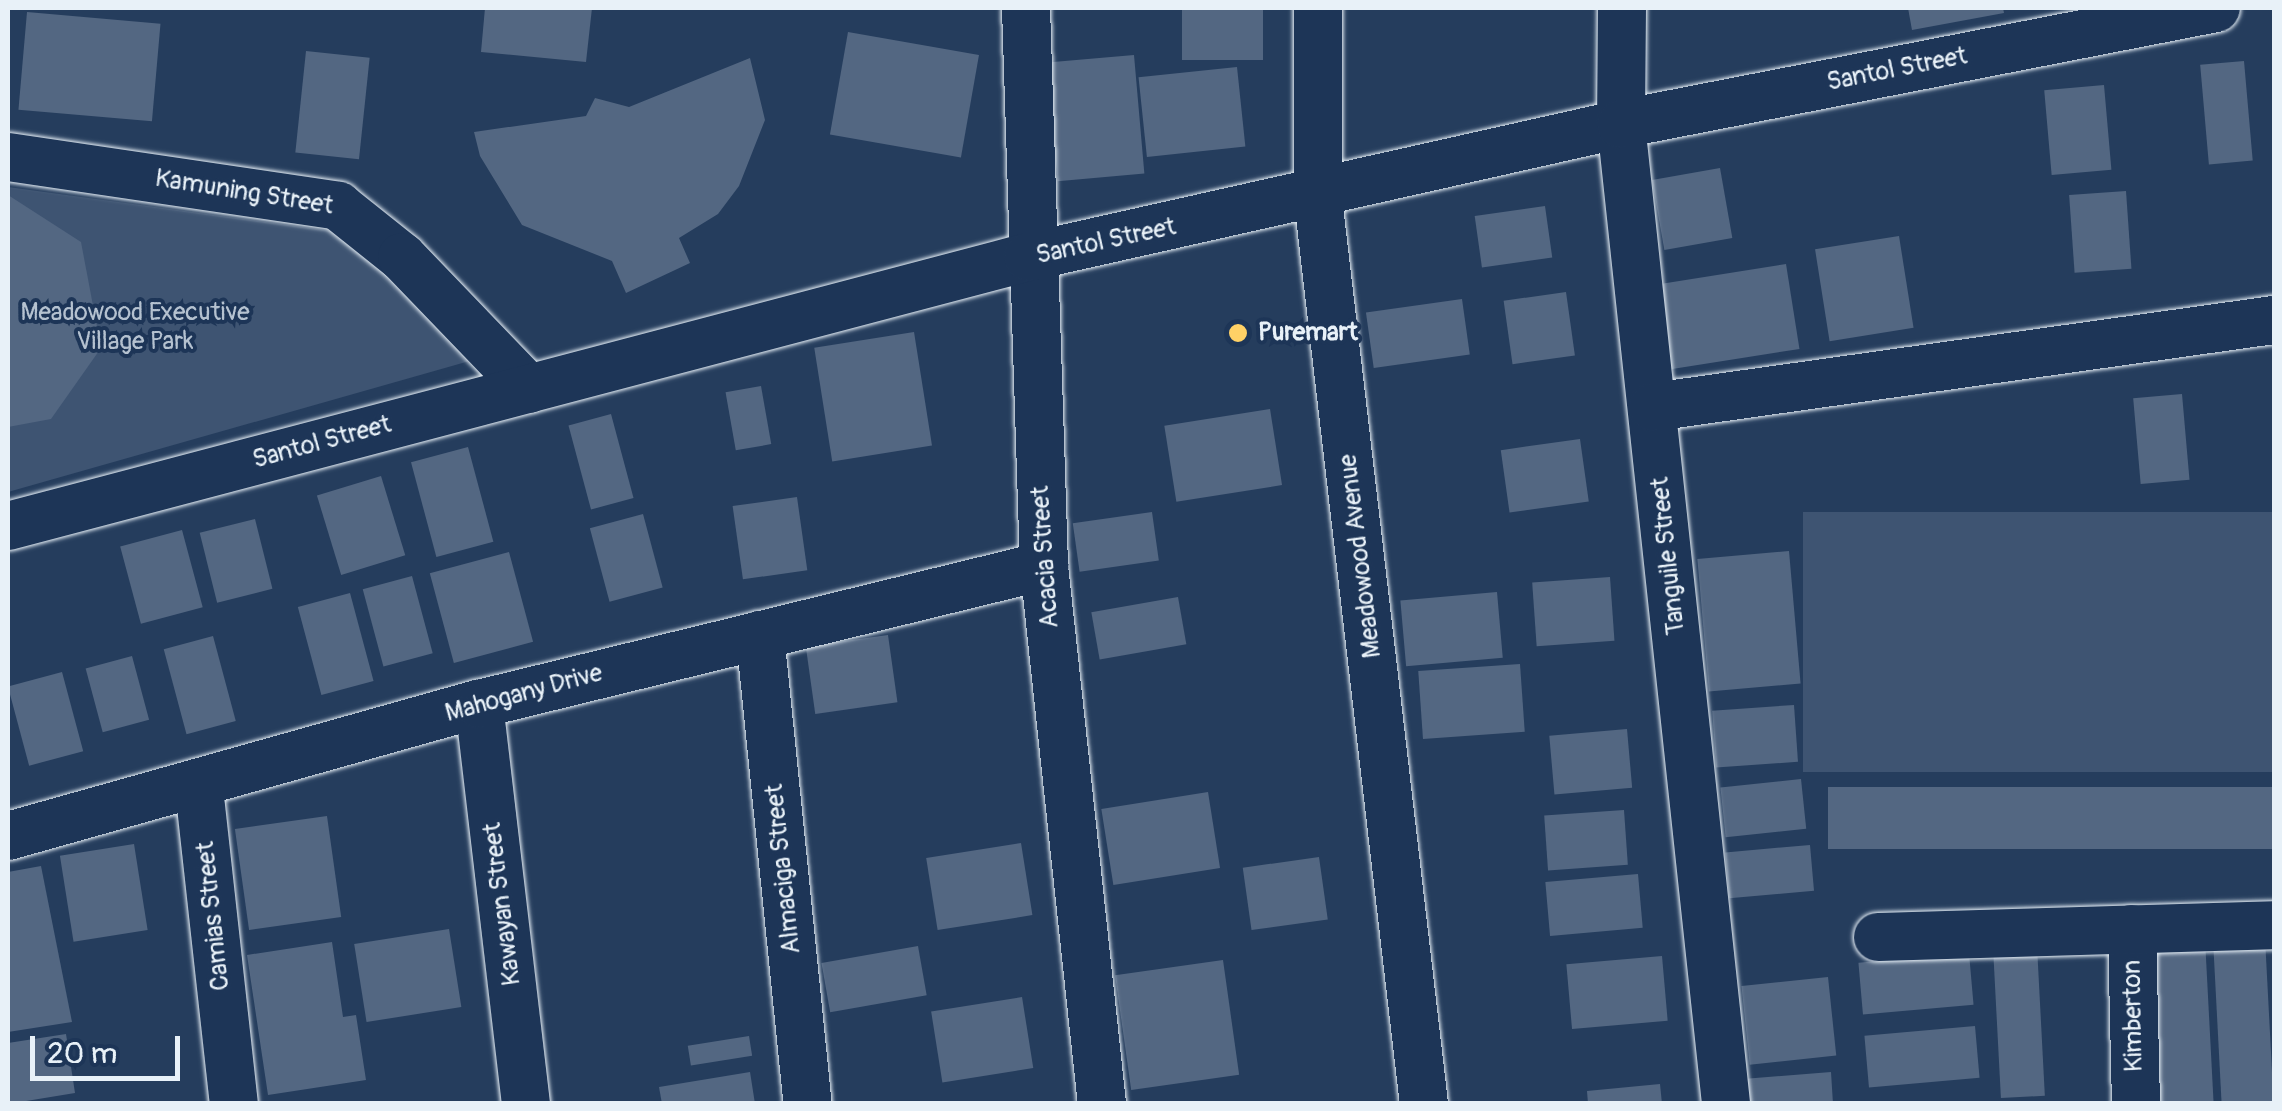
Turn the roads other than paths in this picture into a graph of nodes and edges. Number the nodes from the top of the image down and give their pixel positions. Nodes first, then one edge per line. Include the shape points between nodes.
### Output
1 (1026, 8) edge
2 (1318, 8) edge
3 (1622, 8) edge
4 (2216, 8) edge
5 (1621, 124) junction
6 (8, 157) edge
7 (1318, 198) junction
8 (1028, 257) junction
9 (2274, 320) edge
10 (528, 389) junction
11 (1654, 407) junction
12 (8, 526) edge
13 (1044, 566) junction
14 (760, 635) junction
15 (479, 704) junction
16 (199, 788) junction
17 (8, 836) edge
18 (2274, 925) edge
19 (2132, 930) junction
20 (1878, 937) dead end
21 (234, 1104) edge
22 (526, 1104) edge
23 (808, 1104) edge
24 (1102, 1104) edge
25 (1424, 1104) edge
26 (1726, 1104) edge
27 (2136, 1104) edge

1 - 8 street, Acacia Street
2 - 7 street, Meadowood Avenue
3 - 5 street, Tanguile Street
4 - 5 street, Santol Street
5 - 7 street, Santol Street
5 - 11 street, Tanguile Street
6 - 10 street, Kamuning Street via 338,206 402,257
7 - 8 street, Santol Street
7 - 25 street, Meadowood Avenue
8 - 10 street, Santol Street
8 - 13 street, Acacia Street
9 - 11 street
10 - 12 street, Santol Street
11 - 26 street, Tanguile Street
13 - 14 street, Mahogany Drive
13 - 24 street, Acacia Street
14 - 15 street, Mahogany Drive
14 - 23 street, Almaciga Street
15 - 16 street, Mahogany Drive
15 - 22 street, Kawayan Street
16 - 17 street, Mahogany Drive
16 - 21 street, Camias Street
18 - 19 street
19 - 20 street
19 - 27 street, Kimberton

